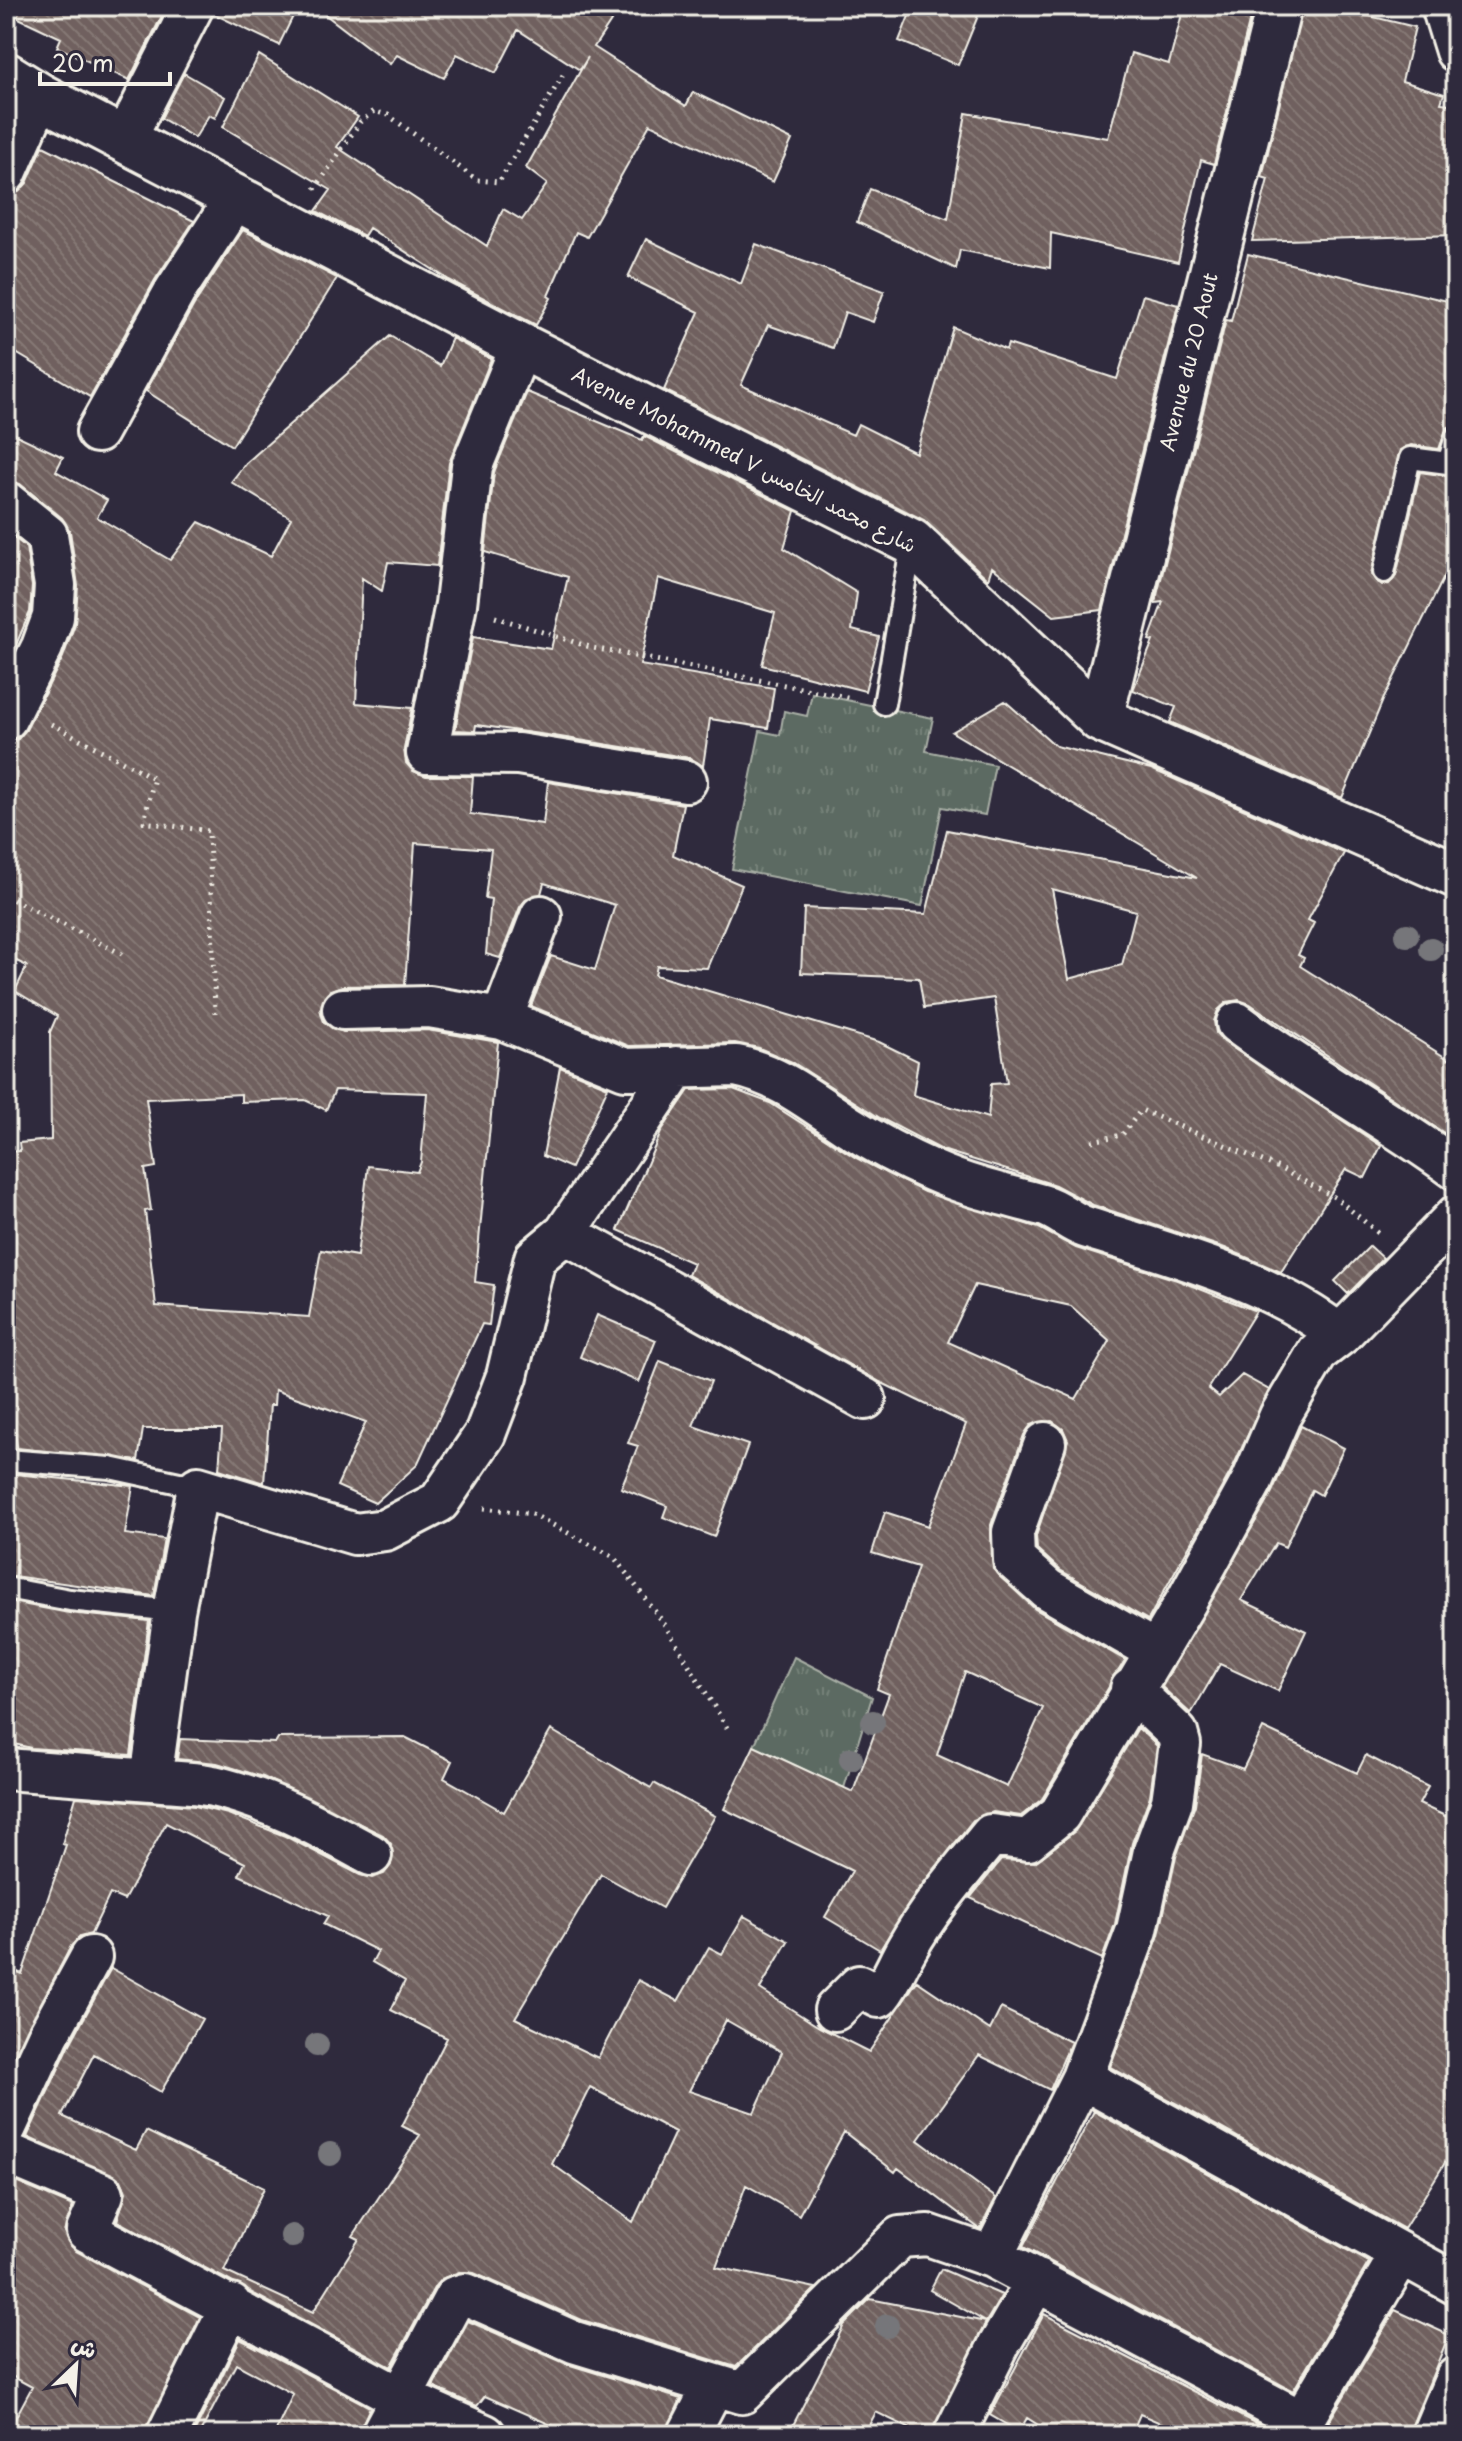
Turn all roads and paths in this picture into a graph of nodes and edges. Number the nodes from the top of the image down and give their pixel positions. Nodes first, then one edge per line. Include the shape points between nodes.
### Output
1 (193, 6) edge
2 (1279, 6) edge
3 (1442, 6) edge
4 (1456, 51) edge
5 (563, 75) dead end
6 (23, 85) edge
7 (125, 139) junction
8 (6, 173) edge
9 (236, 198) junction
10 (290, 226) junction
11 (521, 346) junction
12 (97, 432) dead end
13 (1456, 437) edge
14 (6, 502) edge
15 (912, 542) junction
16 (1384, 572) dead end
17 (456, 604) junction
18 (884, 704) joint
19 (10, 711) edge
20 (1100, 719) junction
21 (686, 781) dead end
22 (1456, 875) edge
23 (6, 896) edge
24 (541, 916) dead end
25 (122, 954) dead end
26 (343, 1009) dead end
27 (215, 1013) dead end
28 (502, 1019) junction
29 (1237, 1023) dead end
30 (677, 1067) junction
31 (1092, 1141) dead end
32 (1456, 1169) edge
33 (1456, 1216) edge
34 (565, 1233) junction
35 (1412, 1261) junction
36 (1340, 1335) junction
37 (865, 1399) dead end
38 (1045, 1443) dead end
39 (6, 1460) edge
40 (198, 1487) junction
41 (439, 1502) junction
42 (6, 1588) edge
43 (174, 1611) junction
44 (1155, 1651) junction
45 (1131, 1689) junction
46 (729, 1731) dead end
47 (6, 1769) edge
48 (151, 1780) junction
49 (371, 1855) dead end
50 (91, 1957) dead end
51 (835, 2010) dead end
52 (1082, 2078) junction
53 (7, 2149) edge
54 (1401, 2254) junction
55 (992, 2257) junction
56 (1037, 2280) junction
57 (1456, 2284) edge
58 (231, 2305) junction
59 (1456, 2378) edge
60 (714, 2385) junction
61 (399, 2397) junction
62 (1297, 2428) edge
63 (167, 2435) edge
64 (381, 2435) edge
65 (485, 2435) edge
66 (688, 2435) edge
67 (954, 2435) edge
68 (1432, 2435) edge

1 - 7 street
2 - 20 street, Avenue du 20 Aout
3 - 4 street
5 - 10 path via 499,182 477,180 388,115 374,111 360,122
6 - 7 street, Avenue Mohammed V شارع محمد الخامس
6 - 8 street
7 - 9 street, Avenue Mohammed V شارع محمد الخامس
9 - 10 street, Avenue Mohammed V شارع محمد الخامس
9 - 12 street via 175,291
10 - 11 street, Avenue Mohammed V شارع محمد الخامس
11 - 15 street, Avenue Mohammed V شارع محمد الخامس
11 - 17 street via 472,466
13 - 16 lane via 1448,463 1410,458
14 - 19 street via 47,535 55,585 50,629
15 - 18 lane
15 - 20 street, Avenue Mohammed V شارع محمد الخامس
17 - 18 path via 593,648
17 - 21 street via 427,753 518,754
19 - 27 path via 154,778 144,822 209,831
20 - 22 street, Avenue Mohammed V شارع محمد الخامس
23 - 25 path
24 - 28 street
26 - 28 street via 429,1007
28 - 30 street via 625,1069
29 - 32 street
30 - 34 street
30 - 36 street via 736,1066 766,1074 885,1149 933,1171 1014,1200 1045,1205 1082,1227 1123,1236 1243,1281 1312,1313
31 - 35 path via 1122,1135 1141,1110 1233,1147 1336,1198
33 - 35 street
34 - 37 street
34 - 41 street via 535,1258 507,1376 485,1434
35 - 36 street
36 - 44 street via 1318,1352 1299,1381 1252,1481
38 - 44 street via 1013,1532 1014,1560 1047,1589
39 - 40 lane via 110,1468
40 - 41 street via 355,1534 385,1530
40 - 43 street
41 - 46 path via 532,1514 614,1557 663,1622
42 - 43 lane
43 - 48 street
44 - 45 street
45 - 51 street via 1050,1825 1028,1840 991,1835 945,1893 879,1997 859,1986
45 - 52 street via 1177,1733 1178,1766 1137,1930
47 - 48 street
48 - 49 street via 211,1786 255,1798
50 - 53 street via 48,2036
52 - 54 street
52 - 55 street
53 - 58 street via 103,2194 87,2231
54 - 57 street
54 - 62 street
55 - 56 street
55 - 60 street via 928,2235 900,2237 742,2393
56 - 62 street
56 - 67 street
58 - 61 street
58 - 63 street
59 - 68 street
60 - 61 street via 574,2342 465,2294 455,2297
60 - 66 street
61 - 64 street
61 - 65 street

